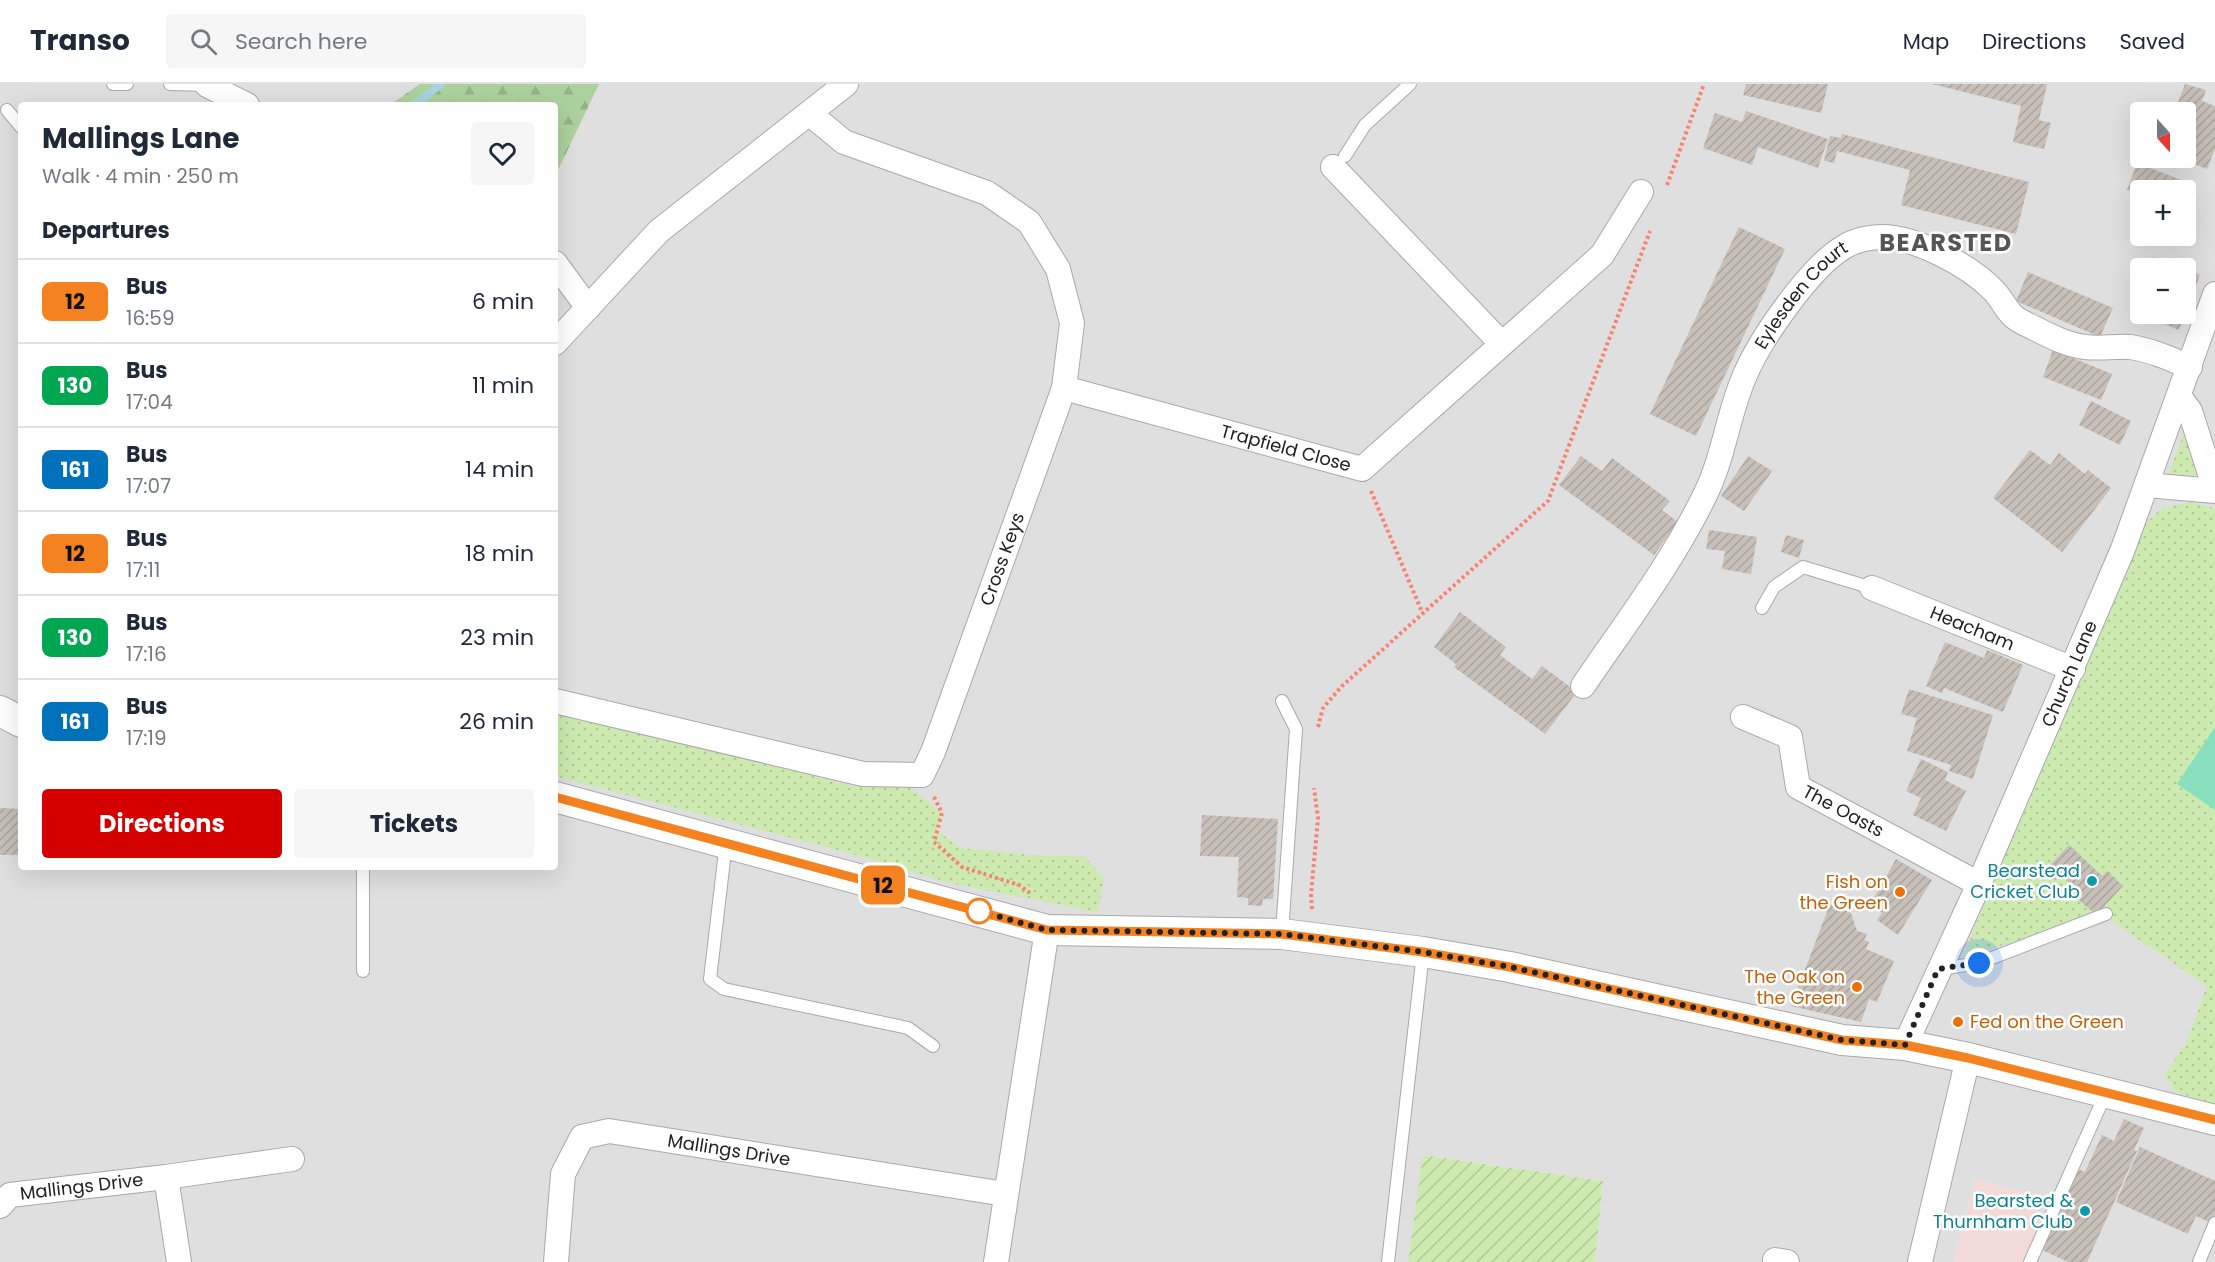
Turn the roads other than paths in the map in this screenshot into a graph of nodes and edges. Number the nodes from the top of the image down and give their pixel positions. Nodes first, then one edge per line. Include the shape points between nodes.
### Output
1 (113, 84) edge
2 (127, 84) edge
3 (170, 84) edge
4 (846, 84) edge
5 (1410, 84) edge
6 (204, 91) edge
7 (238, 102) edge
8 (7, 110) dead end
9 (810, 114) junction
10 (18, 123) edge
11 (1333, 167) joint
12 (1653, 193) road end
13 (558, 267) edge
14 (2215, 294) edge
15 (588, 308) junction
16 (558, 340) edge
17 (1501, 344) junction
18 (2190, 367) junction
19 (1064, 388) junction
20 (2179, 396) junction
21 (2147, 485) junction
22 (2215, 490) edge
23 (1872, 588) joint
24 (1762, 608) dead end
25 (2073, 669) junction
26 (1583, 686) dead end
27 (1282, 701) dead end
28 (558, 702) edge
29 (0, 711) edge
30 (1743, 717) dead end
31 (18, 720) edge
32 (558, 798) edge
33 (726, 843) junction
34 (363, 870) edge
35 (1979, 884) junction
36 (2106, 914) dead end
37 (1047, 930) junction
38 (1282, 934) junction
39 (1423, 952) junction
40 (1938, 969) junction
41 (363, 971) dead end
42 (1905, 1045) junction
43 (933, 1046) dead end
44 (1968, 1058) junction
45 (2107, 1092) junction
46 (2215, 1120) edge
47 (292, 1158) dead end
48 (166, 1177) junction
49 (1005, 1194) junction
50 (0, 1206) edge
51 (2215, 1223) edge
52 (178, 1262) edge
53 (556, 1262) edge
54 (996, 1262) edge
55 (1388, 1262) edge
56 (1920, 1262) edge
57 (2030, 1262) edge
58 (2199, 1262) edge

1 - 2 lane
3 - 6 lane
4 - 9 street
5 - 11 lane via 1365,125
6 - 7 street
8 - 10 lane
9 - 15 street via 659,231
9 - 19 street, Cross Keys via 844,142 987,193 1029,222 1058,269 1072,323
11 - 17 street
12 - 17 street, Trapfield Close via 1602,255
13 - 15 street
14 - 18 street, Church Lane
15 - 16 street
17 - 19 street, Trapfield Close via 1362,470
18 - 20 street, Church Lane
18 - 26 street, Eylesden Court via 2147,350 2066,343 2020,321 2005,309 1993,289 1951,258 1906,240 1884,237 1845,246 1802,288 1768,333 1745,375 1722,455 1705,494 1658,575
19 - 28 street, Cross Keys via 922,775 863,774
20 - 21 street, Church Lane
20 - 22 street via 2190,411
21 - 22 street
21 - 25 street, Church Lane
23 - 24 lane via 1803,567 1774,588
23 - 25 street, Heacham
25 - 35 street, Church Lane
27 - 38 lane via 1296,729
29 - 31 street
30 - 35 street, The Oasts via 1790,736 1798,787
32 - 33 street
33 - 37 street
33 - 43 lane via 710,979 724,989 908,1028
34 - 41 lane
35 - 40 street, Church Lane
36 - 40 lane via 1979,963
37 - 38 street
37 - 49 street
38 - 39 street
39 - 42 street via 1510,967 1842,1040
39 - 55 lane
40 - 42 street, Church Lane
42 - 44 street
44 - 45 street
44 - 56 street
45 - 46 street
45 - 57 lane
47 - 48 street, Mallings Drive
48 - 50 street, Mallings Drive via 10,1195
48 - 52 street, Mallings Drive
49 - 53 street, Mallings Drive via 609,1131 582,1137 563,1174
49 - 54 street
51 - 58 lane

